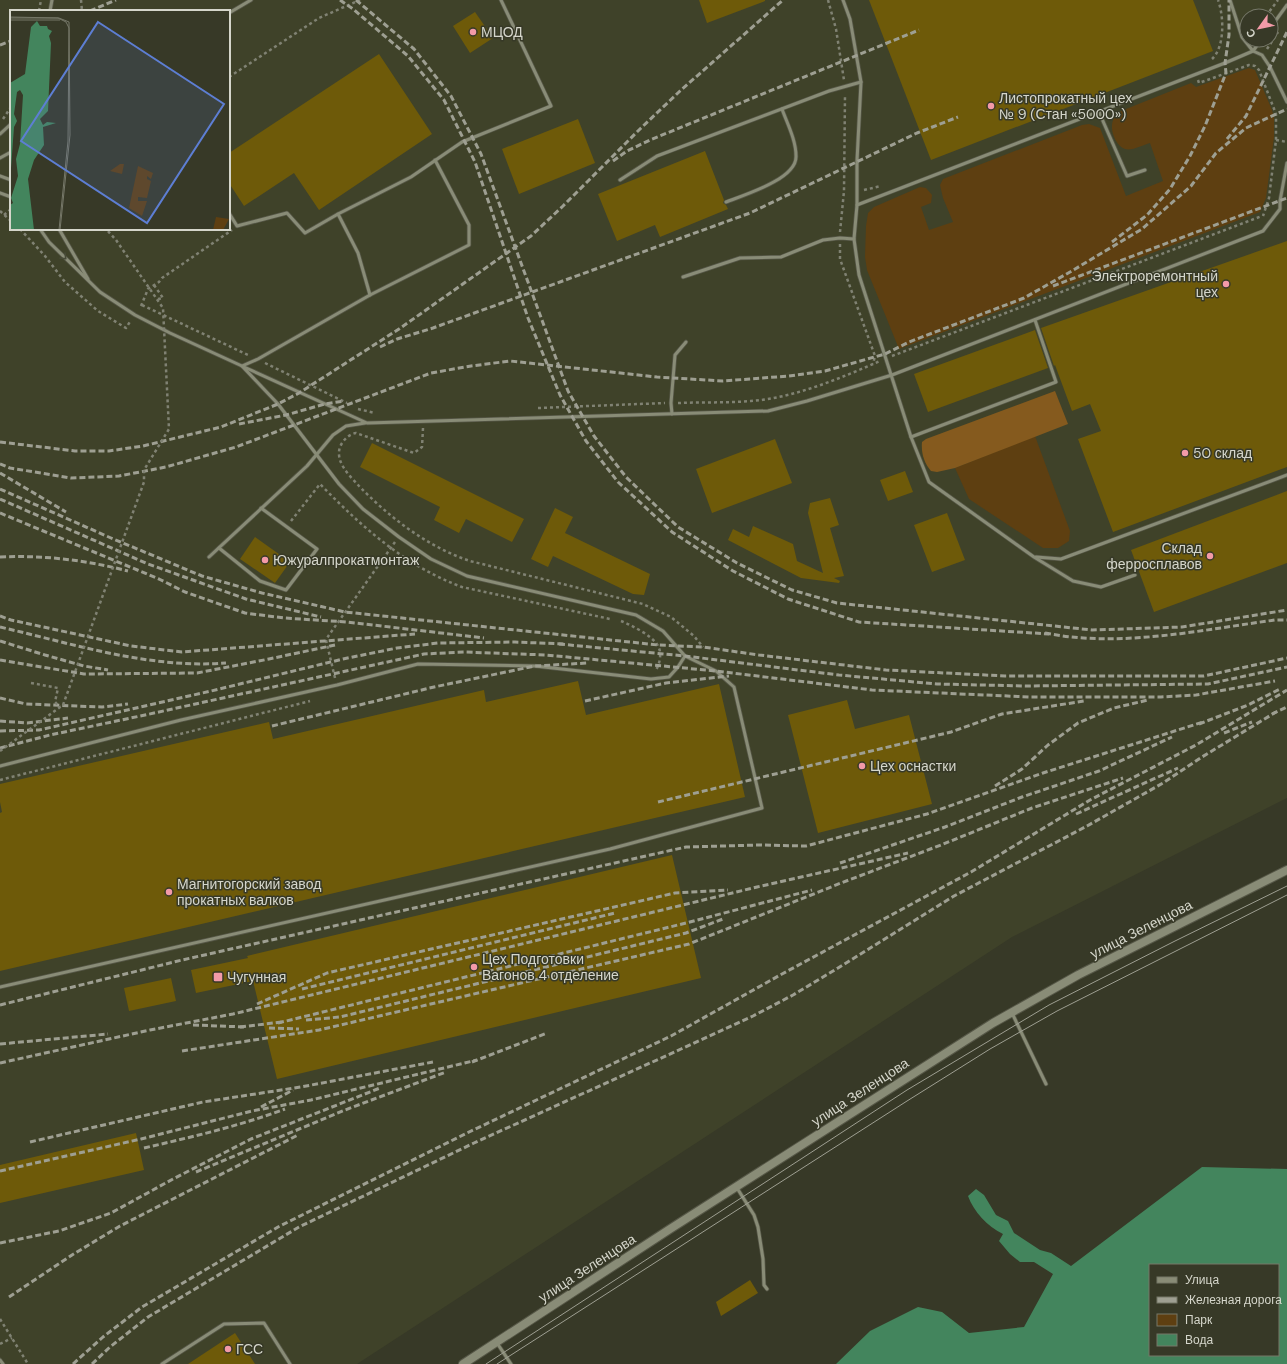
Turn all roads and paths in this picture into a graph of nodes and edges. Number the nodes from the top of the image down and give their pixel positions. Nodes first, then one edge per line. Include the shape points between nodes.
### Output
1 (41, 0) edge
2 (52, 0) edge
3 (81, 0) edge
4 (251, 0) edge
5 (360, 0) edge
6 (501, 0) edge
7 (828, 0) edge
8 (843, 0) edge
9 (1218, 0) edge
10 (1230, 0) edge
11 (1287, 5) edge
12 (39, 10) edge
13 (50, 10) edge
14 (82, 10) edge
15 (230, 12) edge
16 (1279, 16) edge
17 (1254, 48) edge
18 (1252, 51) junction
19 (1212, 60) dead end
20 (1195, 75) junction
21 (230, 76) edge
22 (861, 82) junction
23 (845, 87) junction
24 (1287, 102) edge
25 (10, 109) edge
26 (782, 109) junction
27 (1099, 112) junction
28 (0, 123) edge
29 (10, 125) edge
30 (0, 134) edge
31 (1276, 140) junction
32 (1287, 142) edge
33 (10, 153) edge
34 (0, 158) edge
35 (435, 160) junction
36 (1287, 163) edge
37 (1145, 170) dead end
38 (0, 176) edge
39 (10, 180) edge
40 (620, 180) dead end
41 (883, 186) dead end
42 (844, 191) junction
43 (857, 191) junction
44 (0, 193) edge
45 (10, 198) edge
46 (726, 202) dead end
47 (857, 205) junction
48 (1280, 209) junction
49 (10, 210) edge
50 (0, 211) edge
51 (4, 214) junction
52 (338, 214) junction
53 (230, 215) edge
54 (1262, 216) junction
55 (10, 220) edge
56 (237, 226) junction
57 (21, 230) edge
58 (41, 230) edge
59 (60, 230) edge
60 (107, 230) edge
61 (840, 238) junction
62 (854, 239) junction
63 (683, 277) dead end
64 (91, 284) junction
65 (154, 285) junction
66 (370, 295) junction
67 (158, 299) junction
68 (1035, 320) junction
69 (126, 328) dead end
70 (686, 342) dead end
71 (886, 358) junction
72 (258, 359) junction
73 (873, 364) junction
74 (242, 366) junction
75 (892, 375) junction
76 (671, 403) junction
77 (530, 409) dead end
78 (379, 413) dead end
79 (672, 414) junction
80 (422, 421) junction
81 (367, 423) junction
82 (911, 437) junction
83 (317, 456) junction
84 (1287, 475) edge
85 (261, 508) junction
86 (286, 527) junction
87 (406, 527) junction
88 (398, 537) junction
89 (219, 548) junction
90 (390, 548) junction
91 (209, 557) dead end
92 (1034, 557) junction
93 (1136, 575) dead end
94 (703, 647) dead end
95 (685, 656) junction
96 (651, 679) junction
97 (31, 683) dead end
98 (337, 685) junction
99 (315, 699) dead end
100 (60, 707) junction
101 (0, 751) edge
102 (0, 766) edge
103 (0, 780) edge
104 (1287, 870) edge
105 (0, 987) edge
106 (1012, 1013) junction
107 (1046, 1084) dead end
108 (736, 1187) junction
109 (767, 1289) dead end
110 (0, 1319) edge
111 (12, 1338) junction
112 (497, 1343) junction
113 (0, 1344) edge
114 (0, 1360) edge
115 (3, 1364) edge
116 (28, 1364) edge
117 (162, 1364) edge
118 (290, 1364) edge
119 (463, 1364) edge
120 (511, 1364) edge

1 - 12 path
2 - 13 lane
3 - 14 path
4 - 15 lane
5 - 21 path via 319,18
6 - 35 lane via 550,106 462,142
7 - 23 path via 836,29
8 - 22 lane via 850,19
9 - 19 path via 1222,21 1220,46
10 - 18 lane via 1242,37
11 - 16 lane
17 - 18 lane
18 - 20 lane
18 - 24 lane via 1262,56 1270,67
20 - 27 lane
20 - 31 path via 1199,84 1249,65 1260,70 1276,114
22 - 23 lane
22 - 43 lane
23 - 26 lane
23 - 42 path
25 - 28 path
26 - 40 lane via 657,156
26 - 46 lane via 797,158 790,171 773,183
27 - 37 lane via 1127,176
27 - 47 lane
29 - 30 lane
31 - 32 path
31 - 54 path via 1269,198
33 - 34 lane
35 - 52 lane via 411,176
35 - 66 lane via 469,225 469,245
36 - 48 lane
38 - 39 lane
41 - 43 path
42 - 43 path
42 - 61 path
43 - 47 lane
44 - 45 lane
47 - 62 lane
48 - 54 path
48 - 68 lane via 1263,231
49 - 51 path
50 - 51 path
51 - 55 path
52 - 56 lane via 305,233 287,213
52 - 66 lane via 358,253
53 - 56 lane
54 - 71 path
56 - 65 path
57 - 69 path via 65,282 98,311
58 -> 64 lane via 49,242
59 - 64 lane
60 - 67 path, bridge
61 - 62 lane
61 - 63 lane via 823,240 781,257 740,258
61 - 73 path via 840,260 875,356
62 - 71 lane via 859,275
64 - 74 lane via 135,315
65 - 67 path via 162,298
65 - 72 path via 148,289 142,305
66 - 72 lane
67 - 100 path, bridge via 163,308 169,429 144,470 144,482 63,705
68 - 75 lane
68 - 82 lane via 1056,382
70 - 76 lane via 675,355
71 - 73 path
71 - 75 lane
72 - 74 lane
72 - 78 path via 357,409
73 - 76 path via 803,391 780,397 752,401
74 - 81 lane
74 - 83 lane via 278,404
75 - 79 lane via 768,411
75 - 82 lane
76 - 77 path
76 - 79 lane
79 - 80 lane
80 - 81 lane
80 - 87 path via 422,447 414,453 356,433 351,434 342,443 338,455 351,478 378,505
81 - 83 lane via 346,426 332,435
82 - 92 lane via 929,482
83 - 85 lane
83 - 88 lane via 363,509
84 - 92 lane via 1062,559
85 - 86 lane
85 - 89 lane
86 - 89 lane via 317,549 286,590 260,581
86 - 90 path via 320,484 353,518
87 - 88 path
87 - 94 path via 443,550 470,561 643,604 671,617
88 - 90 path
88 - 95 lane via 431,558 467,576 636,615 663,631
89 - 91 lane
90 - 96 path via 422,569 462,587 621,621 640,630 658,645 659,665
90 - 98 path via 326,640
92 - 93 lane via 1073,581 1102,587
95 - 96 lane via 668,677
95 - 105 lane via 716,671 734,687 762,808 610,849
96 - 98 lane via 535,666 418,664
97 - 100 path, bridge via 58,688 56,702
98 - 102 lane via 181,720
99 - 103 path
100 - 101 path, bridge
104 - 106 main road, улица Зеленцова via 1078,975
106 - 107 lane
106 - 108 main road, улица Зеленцова
108 - 109 lane via 754,1215 758,1227 764,1285
108 - 112 main road, улица Зеленцова
110 - 111 path
111 - 113 path
111 - 116 path
112 - 119 main road, улица Зеленцова
112 - 120 lane
114 - 115 lane
117 - 118 lane via 224,1324 264,1323

